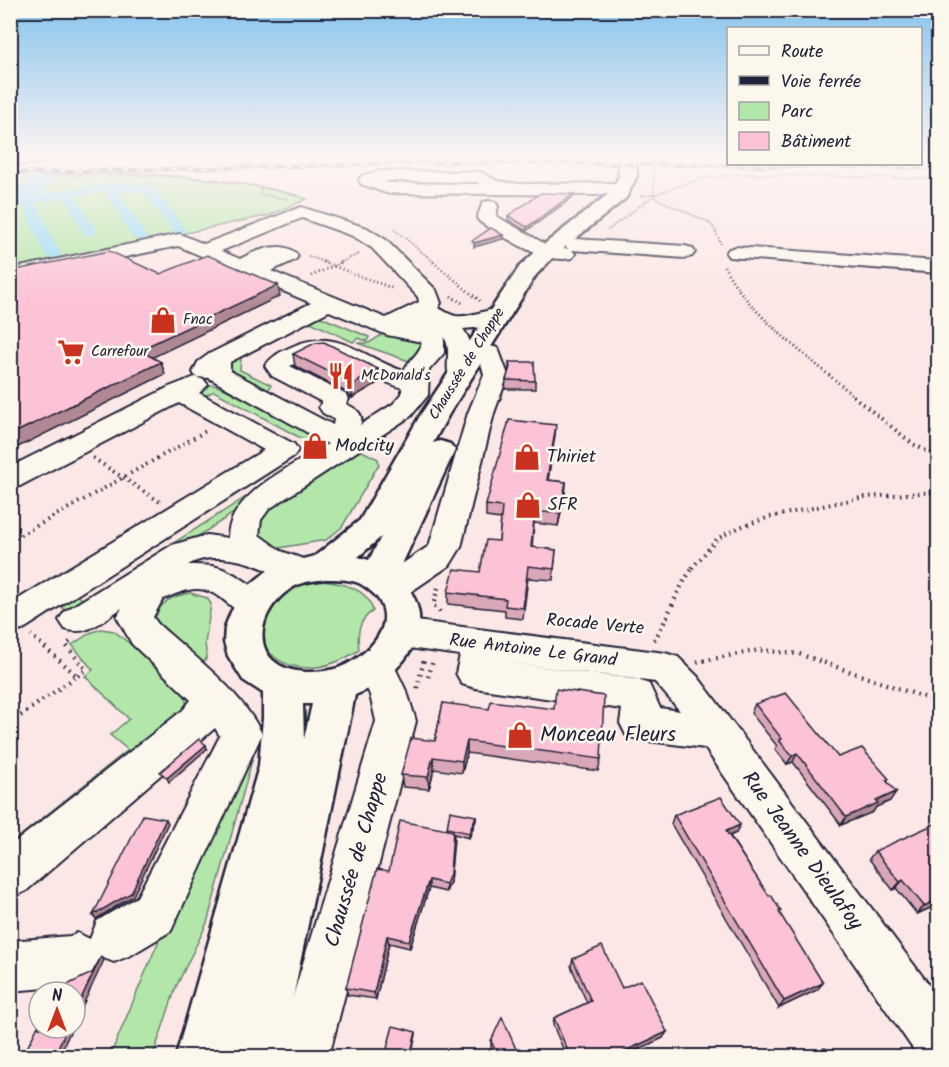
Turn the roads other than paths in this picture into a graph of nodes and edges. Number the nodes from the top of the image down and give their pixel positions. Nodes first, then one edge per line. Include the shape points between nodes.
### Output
1 (489, 208) edge
2 (604, 208) edge
3 (100, 249) dead end
4 (563, 249) junction
5 (204, 251) junction
6 (685, 252) dead end
7 (727, 254) road end
8 (939, 267) edge
9 (10, 268) edge
10 (10, 275) edge
11 (326, 304) junction
12 (429, 304) junction
13 (498, 315) junction
14 (391, 324) junction
15 (490, 353) junction
16 (218, 359) junction
17 (460, 375) junction
18 (415, 384) junction
19 (189, 387) junction
20 (246, 389) junction
21 (343, 440) junction
22 (10, 479) edge
23 (258, 554) junction
24 (313, 569) junction
25 (384, 583) junction
26 (253, 603) junction
27 (18, 616) edge
28 (135, 617) junction
29 (77, 620) junction
30 (480, 644) junction
31 (658, 657) joint
32 (371, 661) junction
33 (282, 684) junction
34 (214, 698) junction
35 (716, 732) junction
36 (10, 875) edge
37 (10, 966) edge
38 (938, 1038) edge
39 (204, 1056) edge
40 (254, 1056) edge
41 (302, 1056) edge

1 - 4 street via 486,218 538,248
2 - 4 main road, Chaussée de Chappe
3 - 9 street
4 - 6 street
4 - 13 main road, Chaussée de Chappe via 528,272
4 - 15 main road, Chaussée de Chappe
5 - 10 street via 180,240
5 - 11 street
5 - 12 street via 301,212 360,232 379,244 428,295
7 - 8 street
11 - 14 street
11 - 16 street
12 - 13 street via 436,317 450,322 478,321
12 - 14 street
13 - 17 main road, Chaussée de Chappe
14 - 17 street via 437,327 456,333 462,342
14 - 18 street via 401,333 425,334 434,339 432,353 417,368
15 - 25 main road, Chaussée de Chappe via 413,503
15 - 25 street via 496,375 445,547 439,557
16 - 19 street
16 - 20 street via 218,374
17 - 24 main road, Chaussée de Chappe via 372,527
18 - 21 street via 415,395 402,410
18 - 21 street via 369,367 332,346 316,345 280,361 277,366 281,371 336,399 332,407 347,415
19 - 20 street via 218,382
19 - 22 street
19 - 27 street via 228,419 284,450
20 - 21 street
21 - 23 street via 258,502 246,519 243,537
23 - 24 street via 278,564
23 - 29 street via 207,546 183,553
24 - 25 main road, Chaussée de Chappe via 357,569
24 - 26 main road, Chaussée de Chappe via 284,576
25 - 32 main road, Chaussée de Chappe via 402,610
26 - 28 street via 213,578 188,577 151,590
26 - 33 main road, Chaussée de Chappe via 243,624 242,639 251,663
27 - 29 street via 53,622
28 - 29 street
28 - 34 street via 145,633
30 - 31 street, Rue Antoine Le Grand
30 - 32 street, Rue Antoine Le Grand
30 - 35 street via 475,673 635,695 641,708 640,723
31 - 35 street, Rue Jeanne Dieulafoy
32 - 33 main road, Chaussée de Chappe via 310,688
32 - 40 main road, Chaussée de Chappe
32 - 41 street, Chaussée de Chappe via 389,695 396,720
33 - 39 main road via 285,718 281,766
34 - 36 street via 197,722
34 - 37 street via 242,734 154,914 70,961
35 - 38 street, Rue Jeanne Dieulafoy

